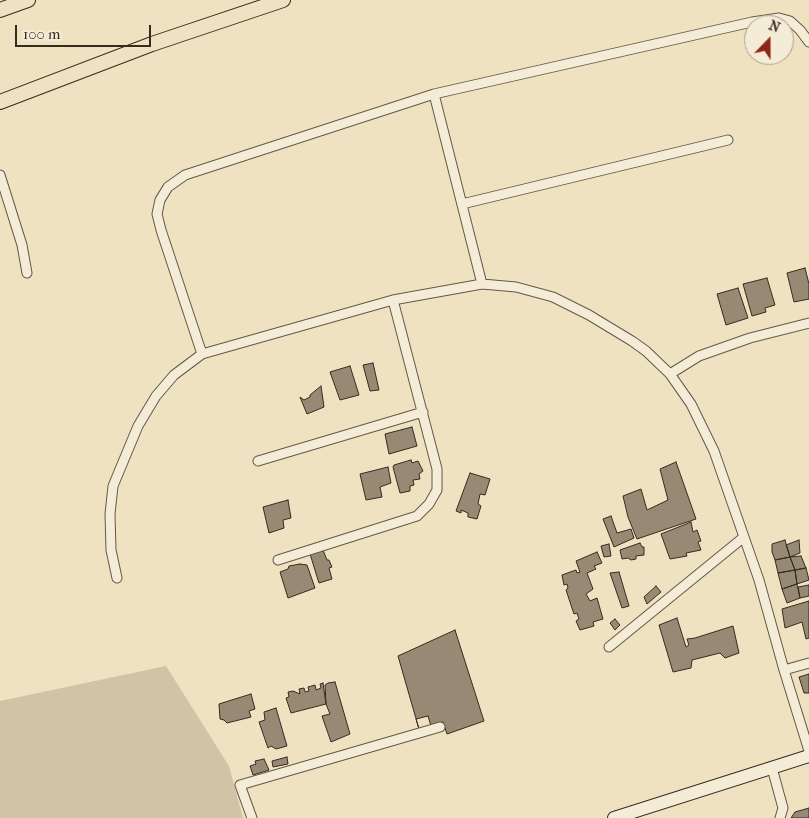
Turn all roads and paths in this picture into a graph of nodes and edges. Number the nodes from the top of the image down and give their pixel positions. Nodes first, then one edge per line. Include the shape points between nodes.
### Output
1 (28, 0) edge
2 (283, 0) edge
3 (0, 10) edge
4 (809, 42) edge
5 (434, 94) junction
6 (0, 102) edge
7 (728, 140) dead end
8 (0, 175) edge
9 (462, 204) junction
10 (27, 273) dead end
11 (482, 284) junction
12 (393, 300) junction
13 (809, 323) edge
14 (202, 354) junction
15 (670, 374) junction
16 (423, 412) junction
17 (258, 461) dead end
18 (744, 537) junction
19 (278, 560) dead end
20 (117, 578) dead end
21 (609, 647) dead end
22 (809, 663) edge
23 (784, 670) junction
24 (440, 727) dead end
25 (809, 752) edge
26 (809, 756) edge
27 (772, 768) junction
28 (252, 818) edge
29 (614, 818) edge
30 (780, 818) edge

1 - 3 main road
2 - 6 main road via 152,44
4 - 5 street via 790,21 779,18
5 - 9 street
5 - 14 street via 186,175 168,188 160,200 157,214
7 - 9 street
8 - 10 street via 22,245
9 - 11 street
11 - 12 street
11 - 15 street via 516,287 553,297 632,341
12 - 14 street
12 - 16 street
13 - 15 street via 750,338 700,356
14 - 20 street via 174,375 156,396 138,426 113,486 111,550
15 - 18 street via 692,404 714,451
16 - 17 street
16 - 19 street via 437,469 437,490 430,504 418,516
18 - 21 street
18 - 23 street
22 - 23 street
23 - 25 street
24 - 28 street via 240,785
26 - 27 street
27 - 29 street
27 - 30 street via 784,808

